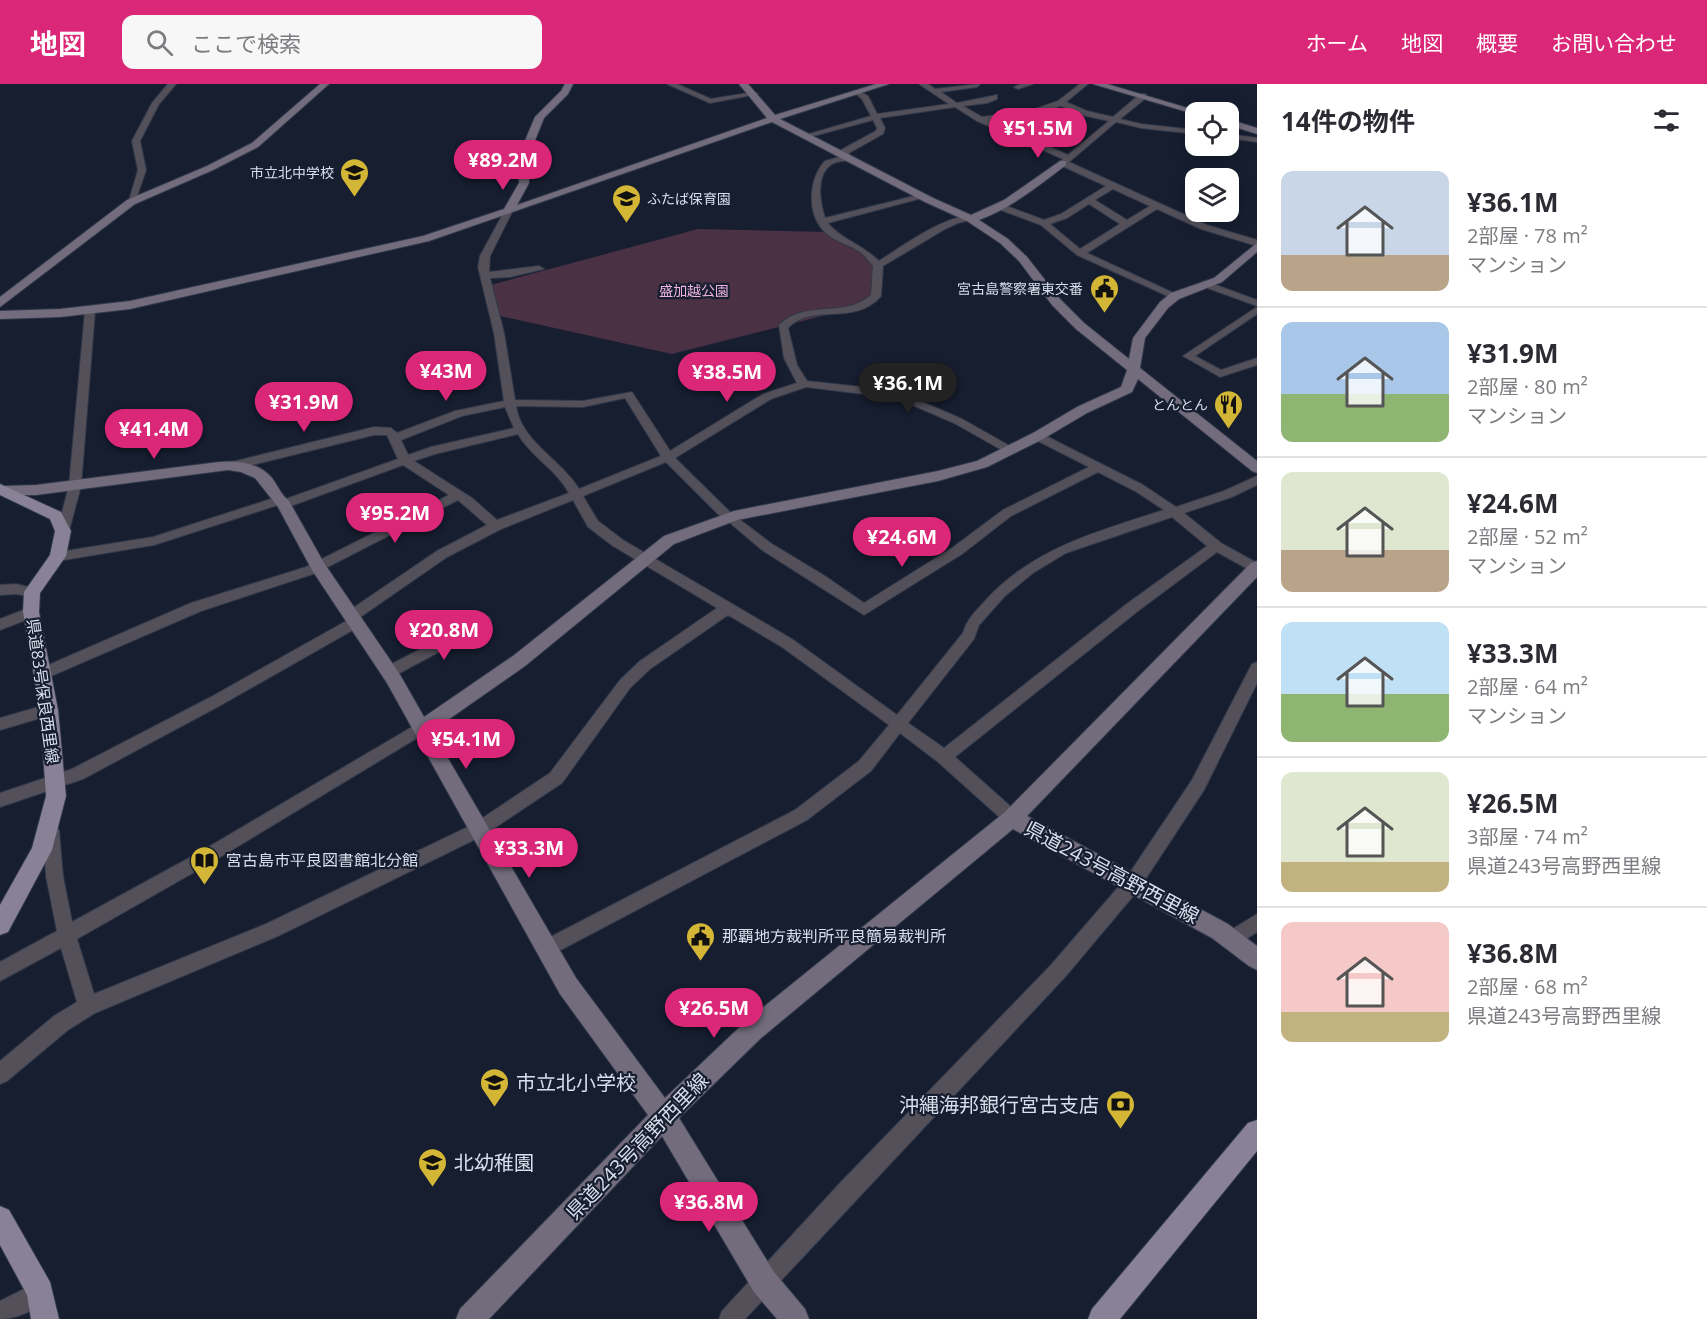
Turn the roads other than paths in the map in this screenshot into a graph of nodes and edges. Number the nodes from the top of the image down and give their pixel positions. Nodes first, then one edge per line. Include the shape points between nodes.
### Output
1 (171, 84) edge
2 (325, 84) edge
3 (569, 84) edge
4 (671, 84) edge
5 (743, 84) edge
6 (885, 84) edge
7 (923, 84) edge
8 (1029, 84) edge
9 (1084, 84) edge
10 (1097, 84) edge
11 (977, 85) edge
12 (1018, 87) dead end
13 (934, 91) junction
14 (859, 93) junction
15 (754, 94) junction
16 (1143, 96) junction
17 (994, 98) dead end
18 (1061, 103) junction
19 (956, 105) junction
20 (1185, 108) edge
21 (875, 117) junction
22 (773, 119) junction
23 (980, 119) junction
24 (1116, 119) junction
25 (1239, 125) edge
26 (1185, 131) edge
27 (1257, 131) edge
28 (806, 136) junction
29 (1239, 138) edge
30 (1257, 140) edge
31 (848, 158) junction
32 (1066, 161) junction
33 (524, 183) junction
34 (1113, 185) junction
35 (922, 197) junction
36 (1088, 199) junction
37 (540, 200) junction
38 (130, 202) junction
39 (1156, 206) junction
40 (1001, 207) junction
41 (508, 212) junction
42 (971, 219) junction
43 (822, 221) junction
44 (1044, 223) junction
45 (1126, 224) junction
46 (1257, 245) edge
47 (1080, 253) junction
48 (878, 266) junction
49 (539, 269) dead end
50 (484, 275) junction
51 (1205, 284) junction
52 (1175, 296) junction
53 (0, 303) edge
54 (1257, 303) edge
55 (90, 310) junction
56 (1257, 310) edge
57 (0, 315) edge
58 (1257, 361) edge
59 (1134, 368) junction
60 (804, 384) junction
61 (509, 403) junction
62 (520, 430) junction
63 (1038, 436) junction
64 (394, 438) junction
65 (1011, 450) junction
66 (668, 457) junction
67 (406, 462) junction
68 (232, 466) junction
69 (1098, 467) junction
70 (1257, 468) edge
71 (1257, 480) edge
72 (75, 486) junction
73 (2, 490) edge
74 (458, 495) junction
75 (576, 496) junction
76 (281, 502) junction
77 (1175, 512) junction
78 (730, 517) junction
79 (496, 526) junction
80 (63, 531) junction
81 (1216, 546) junction
82 (58, 556) junction
83 (644, 559) junction
84 (318, 566) junction
85 (1256, 569) edge
86 (0, 590) edge
87 (32, 592) junction
88 (728, 608) junction
89 (31, 612) junction
90 (353, 619) junction
91 (484, 621) dead end
92 (0, 625) edge
93 (1257, 668) edge
94 (389, 672) junction
95 (42, 674) junction
96 (49, 710) junction
97 (0, 724) edge
98 (899, 724) junction
99 (422, 728) junction
100 (944, 757) junction
101 (56, 783) junction
102 (0, 800) edge
103 (1012, 818) junction
104 (51, 819) junction
105 (478, 830) junction
106 (1133, 883) junction
107 (1257, 922) edge
108 (0, 925) edge
109 (65, 936) junction
110 (1232, 939) junction
111 (547, 948) junction
112 (1257, 958) edge
113 (0, 972) edge
114 (88, 1006) junction
115 (0, 1074) edge
116 (664, 1116) junction
117 (1257, 1132) edge
118 (0, 1219) edge
119 (764, 1282) junction
120 (40, 1292) junction
121 (0, 1313) edge
122 (45, 1319) edge
123 (470, 1319) edge
124 (730, 1319) edge
125 (795, 1319) edge
126 (1102, 1319) edge

1 - 38 street via 136,141 142,170
2 - 38 street via 255,145
3 - 33 street via 540,117 524,155
4 - 15 street via 710,101
5 - 15 street
6 - 14 street
7 - 13 street
8 - 12 street
9 - 18 street
10 - 16 street
11 - 13 street
13 - 19 street
14 - 21 street
14 - 22 street
15 - 22 street
16 - 20 street
16 - 24 street
17 - 19 street
18 - 23 street via 1021,115
18 - 24 street
19 - 21 street
19 - 23 street
21 - 28 street
21 - 31 street via 880,132 844,152
22 - 28 street
22 - 37 street
23 - 32 street
24 - 26 street
24 - 32 street
25 - 27 street
28 - 31 street
29 - 30 street
31 - 35 street
31 - 43 street via 828,163 823,170 817,204
32 - 34 street
32 - 40 street
33 - 37 street
33 - 41 street
34 - 36 street
34 - 39 street
35 - 42 street
35 - 43 street
36 - 44 street via 1064,216
36 - 45 street
37 - 41 street
38 - 53 street
39 - 45 street
39 - 46 street
40 - 42 street
40 - 44 street
41 - 50 street via 485,256
41 - 55 street via 386,248 172,297
42 - 48 street via 956,220 942,227
42 - 59 street via 1004,241 1066,314
43 - 48 street via 830,232 864,251
44 - 47 street
45 - 47 street
46 - 51 street via 1218,280
47 - 52 street
48 - 60 street via 876,296 862,309 804,315 786,322 783,327 788,355
49 - 50 street
50 - 61 street via 497,324
51 - 52 street
51 - 54 street
52 - 59 street via 1138,338
55 - 57 street
55 - 72 street
56 - 58 street via 1188,356 1220,374
59 - 63 street via 1127,389
59 - 70 street
60 - 65 street via 900,396
60 - 66 street via 770,393
61 - 62 street
61 - 64 street via 459,412
61 - 66 street via 583,404 628,394
62 - 67 street via 459,442
62 - 75 street via 560,471
63 - 65 street
63 - 69 street
64 - 67 street
64 - 68 street via 391,432 374,431
65 - 78 street via 982,464 938,476
66 - 75 street
66 - 78 street
67 - 74 street
67 - 76 street
68 - 72 street via 220,464 203,470
68 - 76 street via 257,472
69 - 77 street
69 - 78 street via 1007,513 957,551 864,610 767,547
71 - 77 street
72 - 73 street
72 - 80 street
73 - 80 main road via 56,516
74 - 79 street
74 - 84 street
75 - 79 street
75 - 83 street via 602,533
76 - 82 street via 154,541
76 - 84 street
77 - 81 street
77 - 98 street via 1061,550 1028,570 972,623 969,635
78 - 83 street via 669,540
79 - 90 street via 442,554
80 - 82 main road
81 - 85 street
81 - 100 street
82 - 87 main road
83 - 88 street
83 - 99 street via 527,654
84 - 90 street
84 - 95 street via 196,607
85 - 103 street
86 - 87 street
87 - 89 main road, 県道83号保良西里線
88 - 98 street via 788,643
88 - 105 street via 645,665 625,684 556,778
89 - 92 street
89 - 95 main road, 県道83号保良西里線
90 - 94 street
90 - 101 street via 216,700
91 - 94 street
93 - 106 street via 1198,786
94 - 99 street
95 - 96 main road, 県道83号保良西里線
96 - 97 street
96 - 101 main road, 県道83号保良西里線
98 - 100 street
98 - 111 street via 865,766 801,815
99 - 105 street
99 - 109 street
100 - 103 street
101 - 102 street
101 - 104 main road, 県道83号保良西里線
103 - 106 street, 県道243号高野西里線
103 - 116 street, 県道243号高野西里線 via 753,1030
104 - 108 main road, 県道83号保良西里線 via 42,850
104 - 109 street via 55,883
105 - 111 street
105 - 114 street via 272,930
106 - 110 street, 県道243号高野西里線
106 - 119 street via 1058,971
107 - 110 street
109 - 113 street
109 - 114 street
110 - 112 street, 県道243号高野西里線
111 - 116 street via 568,986
114 - 115 street via 61,1023
116 - 119 street
116 - 123 street, 県道243号高野西里線
117 - 126 main road
118 - 120 main road
119 - 124 street
119 - 125 street
120 - 121 street
120 - 122 main road

